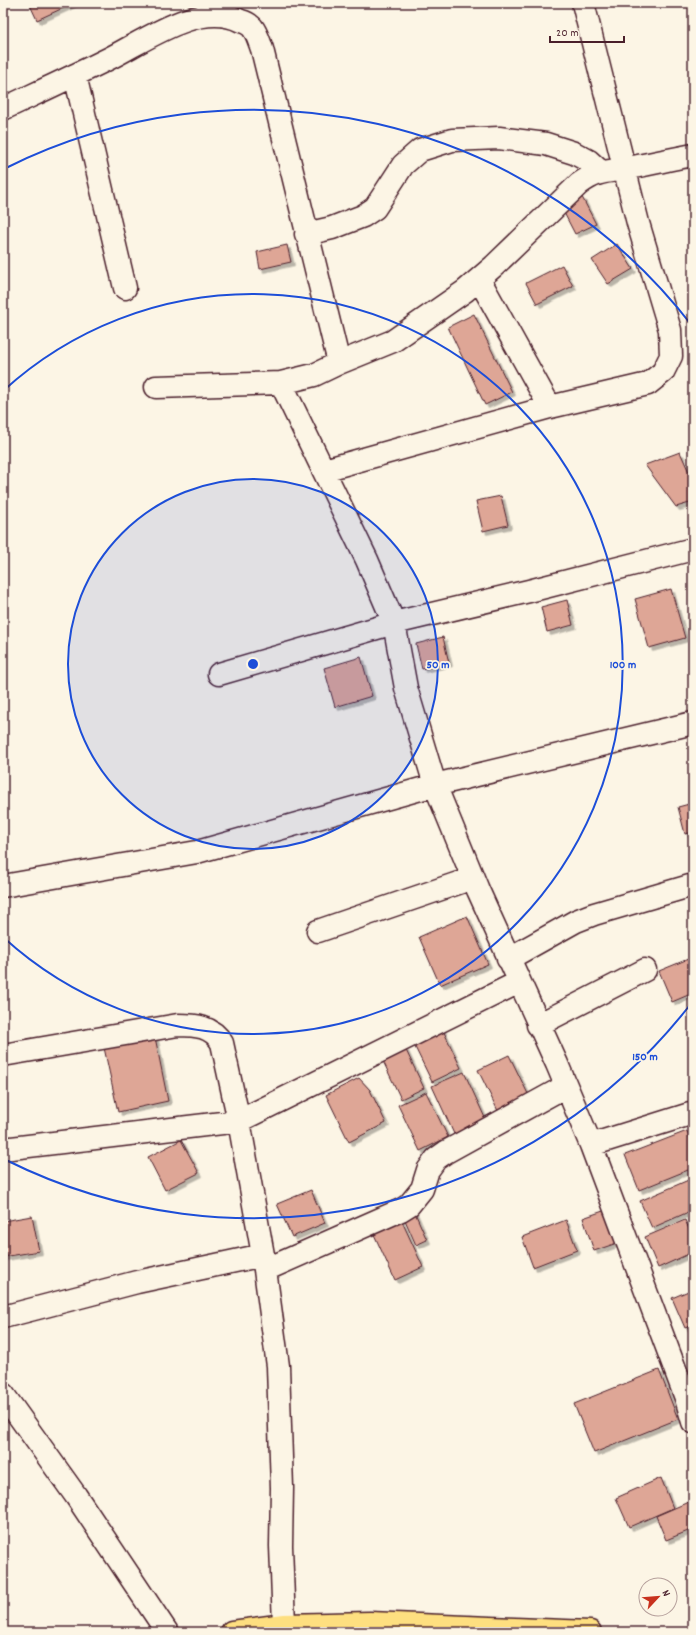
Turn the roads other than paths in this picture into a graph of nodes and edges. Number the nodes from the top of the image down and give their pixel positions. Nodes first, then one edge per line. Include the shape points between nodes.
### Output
1 (583, 3) edge
2 (75, 75) junction
3 (3, 109) edge
4 (693, 155) edge
5 (624, 169) junction
6 (601, 172) junction
7 (306, 234) junction
8 (479, 279) junction
9 (125, 288) dead end
10 (339, 363) junction
11 (281, 383) junction
12 (156, 387) dead end
13 (550, 407) junction
14 (324, 470) junction
15 (693, 549) edge
16 (394, 623) junction
17 (220, 674) dead end
18 (693, 723) edge
19 (435, 786) junction
20 (473, 878) junction
21 (693, 885) edge
22 (3, 886) edge
23 (318, 931) dead end
24 (508, 959) junction
25 (645, 970) dead end
26 (518, 982) junction
27 (538, 1024) junction
28 (3, 1054) edge
29 (566, 1086) junction
30 (690, 1114) dead end
31 (239, 1121) junction
32 (591, 1145) junction
33 (3, 1149) edge
34 (264, 1262) junction
35 (3, 1317) edge
36 (3, 1394) edge
37 (693, 1422) edge
38 (284, 1625) junction
39 (168, 1632) edge
40 (232, 1632) edge
41 (590, 1632) edge

1 - 5 street
2 - 3 street
2 - 7 street via 170,26 194,18 217,14 234,17 251,26 258,36 262,49
2 - 9 street
4 - 5 street
5 - 6 street
5 - 13 street via 670,330 671,356 663,372 648,384
6 - 7 street via 574,153 546,144 499,138 452,140 420,150 403,165 375,208 363,216 332,228
6 - 8 street via 579,184
7 - 10 street
8 - 10 street via 393,341
8 - 13 street
10 - 11 street via 314,375
11 - 12 street
11 - 14 street
13 - 14 street
14 - 16 street via 368,560
15 - 16 street
16 - 17 street
16 - 19 street via 406,688
18 - 19 street
19 - 20 street
19 - 22 street via 197,852
20 - 23 street
20 - 24 street
21 - 24 street via 576,921
24 - 26 street
25 - 27 street
26 - 27 street
26 - 31 street
27 - 29 street
28 - 31 street via 178,1025 206,1028 218,1036 222,1043
29 - 32 street
29 - 34 street via 436,1159 428,1170 422,1189 400,1210
30 - 32 street
31 - 33 street
31 - 34 street
32 - 37 street
34 - 35 street via 137,1282
34 - 38 street via 278,1366
36 - 39 street
38 - 40 highway
38 - 41 highway via 370,1623

